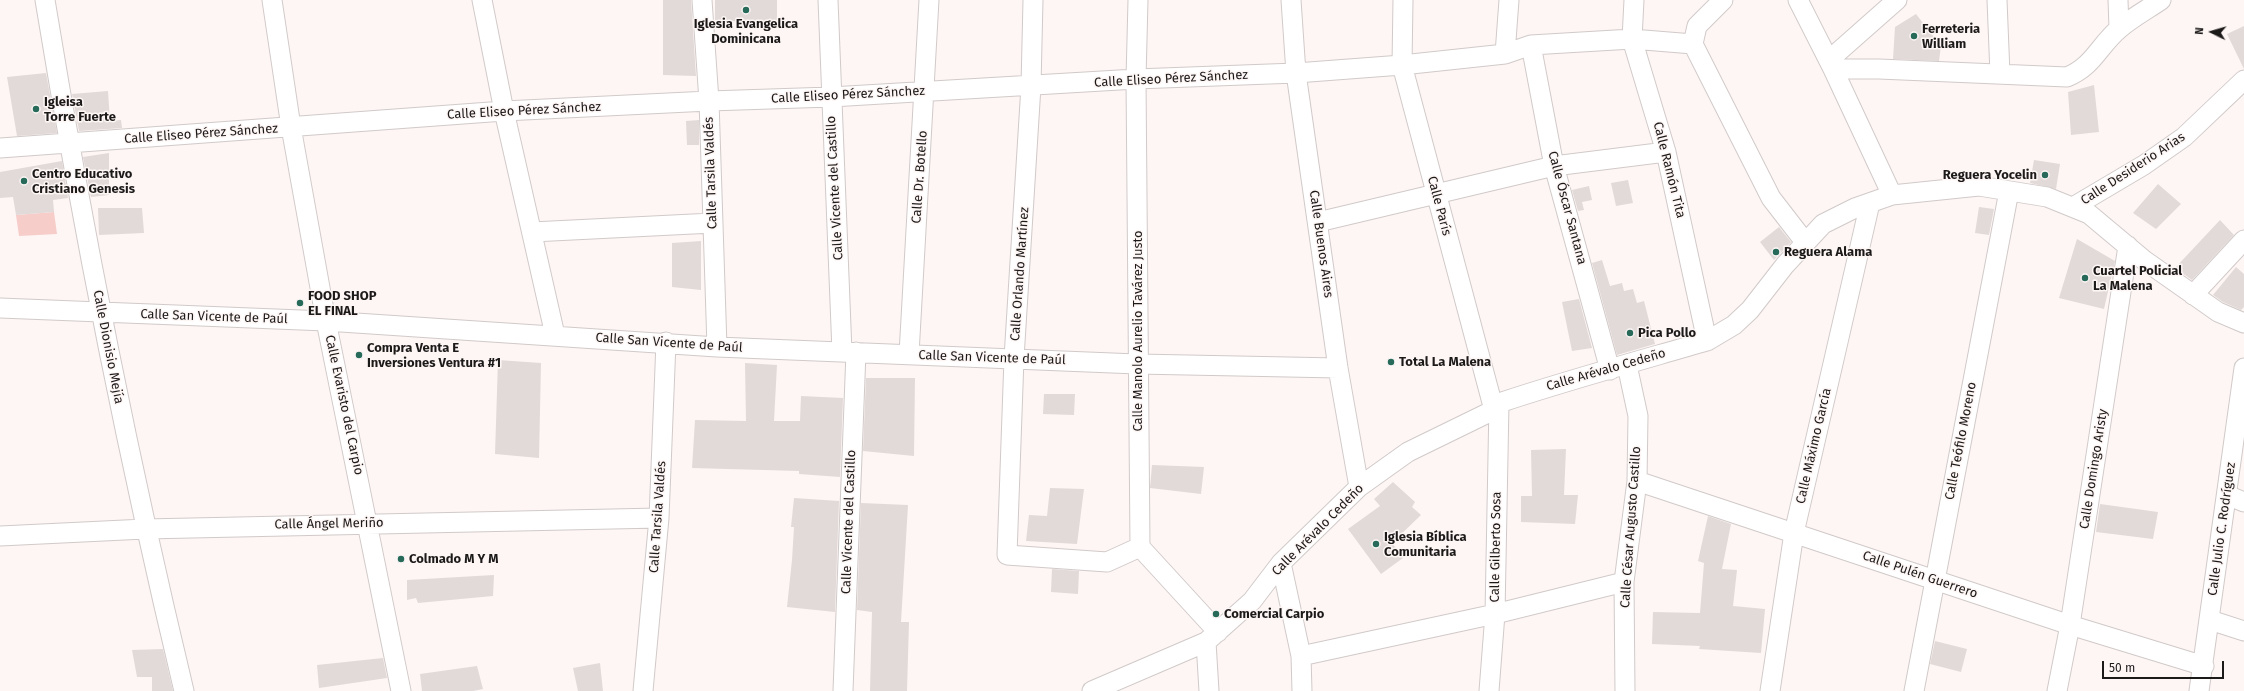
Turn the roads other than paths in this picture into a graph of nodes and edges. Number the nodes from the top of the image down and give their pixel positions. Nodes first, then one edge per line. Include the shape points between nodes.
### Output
1 (45, 0) edge
2 (272, 0) edge
3 (482, 0) edge
4 (702, 0) edge
5 (828, 0) edge
6 (930, 0) edge
7 (1033, 0) edge
8 (1138, 0) edge
9 (1291, 0) edge
10 (1403, 0) edge
11 (1509, 0) edge
12 (1634, 0) edge
13 (1723, 0) edge
14 (1798, 0) edge
15 (1897, 0) edge
16 (1997, 0) edge
17 (2118, 0) edge
18 (2161, 0) edge
19 (2119, 28) junction
20 (1632, 39) junction
21 (1693, 44) junction
22 (1531, 45) junction
23 (1505, 54) junction
24 (1831, 64) junction
25 (1402, 66) junction
26 (1296, 73) junction
27 (2000, 74) junction
28 (1136, 79) junction
29 (2244, 80) edge
30 (1032, 86) junction
31 (925, 91) junction
32 (831, 97) junction
33 (709, 101) junction
34 (504, 111) junction
35 (291, 127) junction
36 (68, 144) junction
37 (0, 148) edge
38 (1666, 152) junction
39 (1554, 166) junction
40 (2009, 191) junction
41 (1435, 193) junction
42 (1892, 195) junction
43 (1870, 203) junction
44 (2073, 208) junction
45 (1318, 222) junction
46 (713, 223) junction
47 (532, 232) junction
48 (2244, 240) edge
49 (1805, 242) junction
50 (2128, 246) junction
51 (2193, 295) junction
52 (0, 308) edge
53 (100, 312) junction
54 (326, 321) junction
55 (2244, 323) edge
56 (554, 335) junction
57 (1707, 341) junction
58 (666, 342) junction
59 (717, 347) junction
60 (849, 352) junction
61 (908, 354) junction
62 (1014, 358) junction
63 (1137, 364) junction
64 (1618, 367) junction
65 (1338, 368) junction
66 (2244, 368) edge
67 (1496, 406) junction
68 (1637, 481) junction
69 (1359, 487) junction
70 (2236, 498) edge
71 (659, 518) junction
72 (368, 523) junction
73 (145, 529) junction
74 (1794, 532) junction
75 (0, 536) edge
76 (1140, 547) junction
77 (1281, 564) junction
78 (1934, 580) junction
79 (1624, 582) junction
80 (1495, 614) junction
81 (2210, 620) junction
82 (2070, 625) junction
83 (2244, 631) edge
84 (1212, 637) junction
85 (1301, 656) junction
86 (2204, 666) junction
87 (184, 691) edge
88 (401, 691) edge
89 (643, 691) edge
90 (843, 691) edge
91 (1092, 691) edge
92 (1209, 691) edge
93 (1302, 691) edge
94 (1489, 691) edge
95 (1625, 691) edge
96 (1770, 691) edge
97 (1914, 691) edge
98 (2057, 691) edge
99 (2199, 691) edge

1 - 36 street, Calle Dionisio Mejía
2 - 35 street, Calle Evaristo del Carpio
3 - 34 street
4 - 33 street, Calle Tarsila Valdés
5 - 32 street, Calle Vicente del Castillo
6 - 31 street, Calle Dr. Botello
7 - 30 street, Calle Orlando Martínez
8 - 28 street, Calle Manolo Aurelio Tavárez Justo
9 - 26 street, Calle Buenos Aires
10 - 25 street, Calle París
11 - 23 street
12 - 20 street, Calle Ramón Tita
13 - 21 street via 1697,26
14 - 24 street
15 - 24 street
16 - 27 street
17 - 19 street
18 - 19 street
19 - 27 street via 2092,62 2067,77
20 - 21 street, Calle Eliseo Pérez Sánchez
20 - 22 street, Calle Eliseo Pérez Sánchez
20 - 38 street, Calle Ramón Tita
21 - 49 street via 1771,198
22 - 23 street, Calle Eliseo Pérez Sánchez
22 - 39 street, Calle Óscar Santana
23 - 25 street, Calle Eliseo Pérez Sánchez
24 - 27 street
24 - 42 street
25 - 26 street, Calle Eliseo Pérez Sánchez
25 - 41 street, Calle París
26 - 28 street, Calle Eliseo Pérez Sánchez
26 - 45 street, Calle Buenos Aires
28 - 30 street, Calle Eliseo Pérez Sánchez
28 - 63 street, Calle Manolo Aurelio Tavárez Justo
29 - 44 street, Calle Desiderio Arias via 2184,138
30 - 31 street, Calle Eliseo Pérez Sánchez
30 - 62 street, Calle Orlando Martínez
31 - 32 street, Calle Eliseo Pérez Sánchez
31 - 61 street, Calle Dr. Botello
32 - 33 street, Calle Eliseo Pérez Sánchez
32 - 60 street, Calle Vicente del Castillo
33 - 34 street, Calle Eliseo Pérez Sánchez
33 - 46 street, Calle Tarsila Valdés
34 - 35 street, Calle Eliseo Pérez Sánchez
34 - 47 street
35 - 36 street, Calle Eliseo Pérez Sánchez
35 - 54 street, Calle Evaristo del Carpio
36 - 37 street, Calle Eliseo Pérez Sánchez
36 - 53 street, Calle Dionisio Mejía
38 - 39 street
38 - 57 street, Calle Ramón Tita
39 - 41 street
39 - 64 street, Calle Óscar Santana
40 - 42 street, Calle Arévalo Cedeño via 1980,186
40 - 44 street, Calle Arévalo Cedeño via 2047,197
40 - 78 street, Calle Teófilo Moreno
41 - 45 street
41 - 67 street, Calle París
42 - 43 street, Calle Arévalo Cedeño
43 - 49 street, Calle Arévalo Cedeño via 1823,224
43 - 74 street, Calle Máximo García
44 - 50 street, Calle Arévalo Cedeño via 2089,214
45 - 65 street, Calle Buenos Aires
46 - 47 street
46 - 59 street, Calle Tarsila Valdés
47 - 56 street
48 - 51 street
49 - 57 street, Calle Arévalo Cedeño via 1750,310 1734,325
50 - 51 street, Calle Arévalo Cedeño
50 - 82 street, Calle Domingo Aristy
51 - 55 street, Calle Arévalo Cedeño via 2218,312
52 - 53 street, Calle San Vicente de Paúl
53 - 54 street, Calle San Vicente de Paúl
53 - 73 street, Calle Dionisio Mejía
54 - 56 street, Calle San Vicente de Paúl
54 - 72 street, Calle Evaristo del Carpio
56 - 58 street, Calle San Vicente de Paúl
57 - 64 street, Calle Arévalo Cedeño
58 - 59 street, Calle San Vicente de Paúl
58 - 71 street, Calle Tarsila Valdés
59 - 60 street, Calle San Vicente de Paúl
60 - 61 street, Calle San Vicente de Paúl
60 - 90 street, Calle Vicente del Castillo
61 - 62 street, Calle San Vicente de Paúl
62 - 63 street, Calle San Vicente de Paúl
62 - 76 street, Calle Orlando Martínez via 1007,555 1107,562
63 - 65 street, Calle San Vicente de Paúl
63 - 76 street, Calle Manolo Aurelio Tavárez Justo
64 - 67 street, Calle Arévalo Cedeño via 1573,378
64 - 68 street, Calle César Augusto Castillo via 1638,416
65 - 69 street, Calle Buenos Aires
66 - 70 street, Calle Julio C. Rodríguez
67 - 69 street, Calle Arévalo Cedeño via 1408,452
67 - 80 street, Calle Gilberto Sosa
68 - 74 street, Calle Pulén Guerrero
68 - 79 street, Calle César Augusto Castillo
69 - 77 street, Calle Arévalo Cedeño
70 - 81 street, Calle Julio C. Rodríguez
71 - 72 street, Calle Ángel Meriño
71 - 89 street, Calle Tarsila Valdés
72 - 73 street, Calle Ángel Meriño
72 - 88 street, Calle Evaristo del Carpio
73 - 75 street, Calle Ángel Meriño
73 - 87 street, Calle Dionisio Mejía
74 - 78 street, Calle Pulén Guerrero
74 - 96 street, Calle Máximo García
76 - 84 street
77 - 84 street, Calle Arévalo Cedeño via 1252,601
77 - 85 street
78 - 82 street, Calle Pulén Guerrero
78 - 97 street, Calle Teófilo Moreno
79 - 80 street
79 - 95 street, Calle César Augusto Castillo
80 - 85 street
80 - 94 street, Calle Gilberto Sosa
81 - 83 street
81 - 86 street, Calle Julio C. Rodríguez
82 - 86 street, Calle Pulén Guerrero
82 - 98 street, Calle Domingo Aristy
84 - 91 street, Calle Arévalo Cedeño
84 - 92 street
85 - 93 street
86 - 99 street, Calle Julio C. Rodríguez

